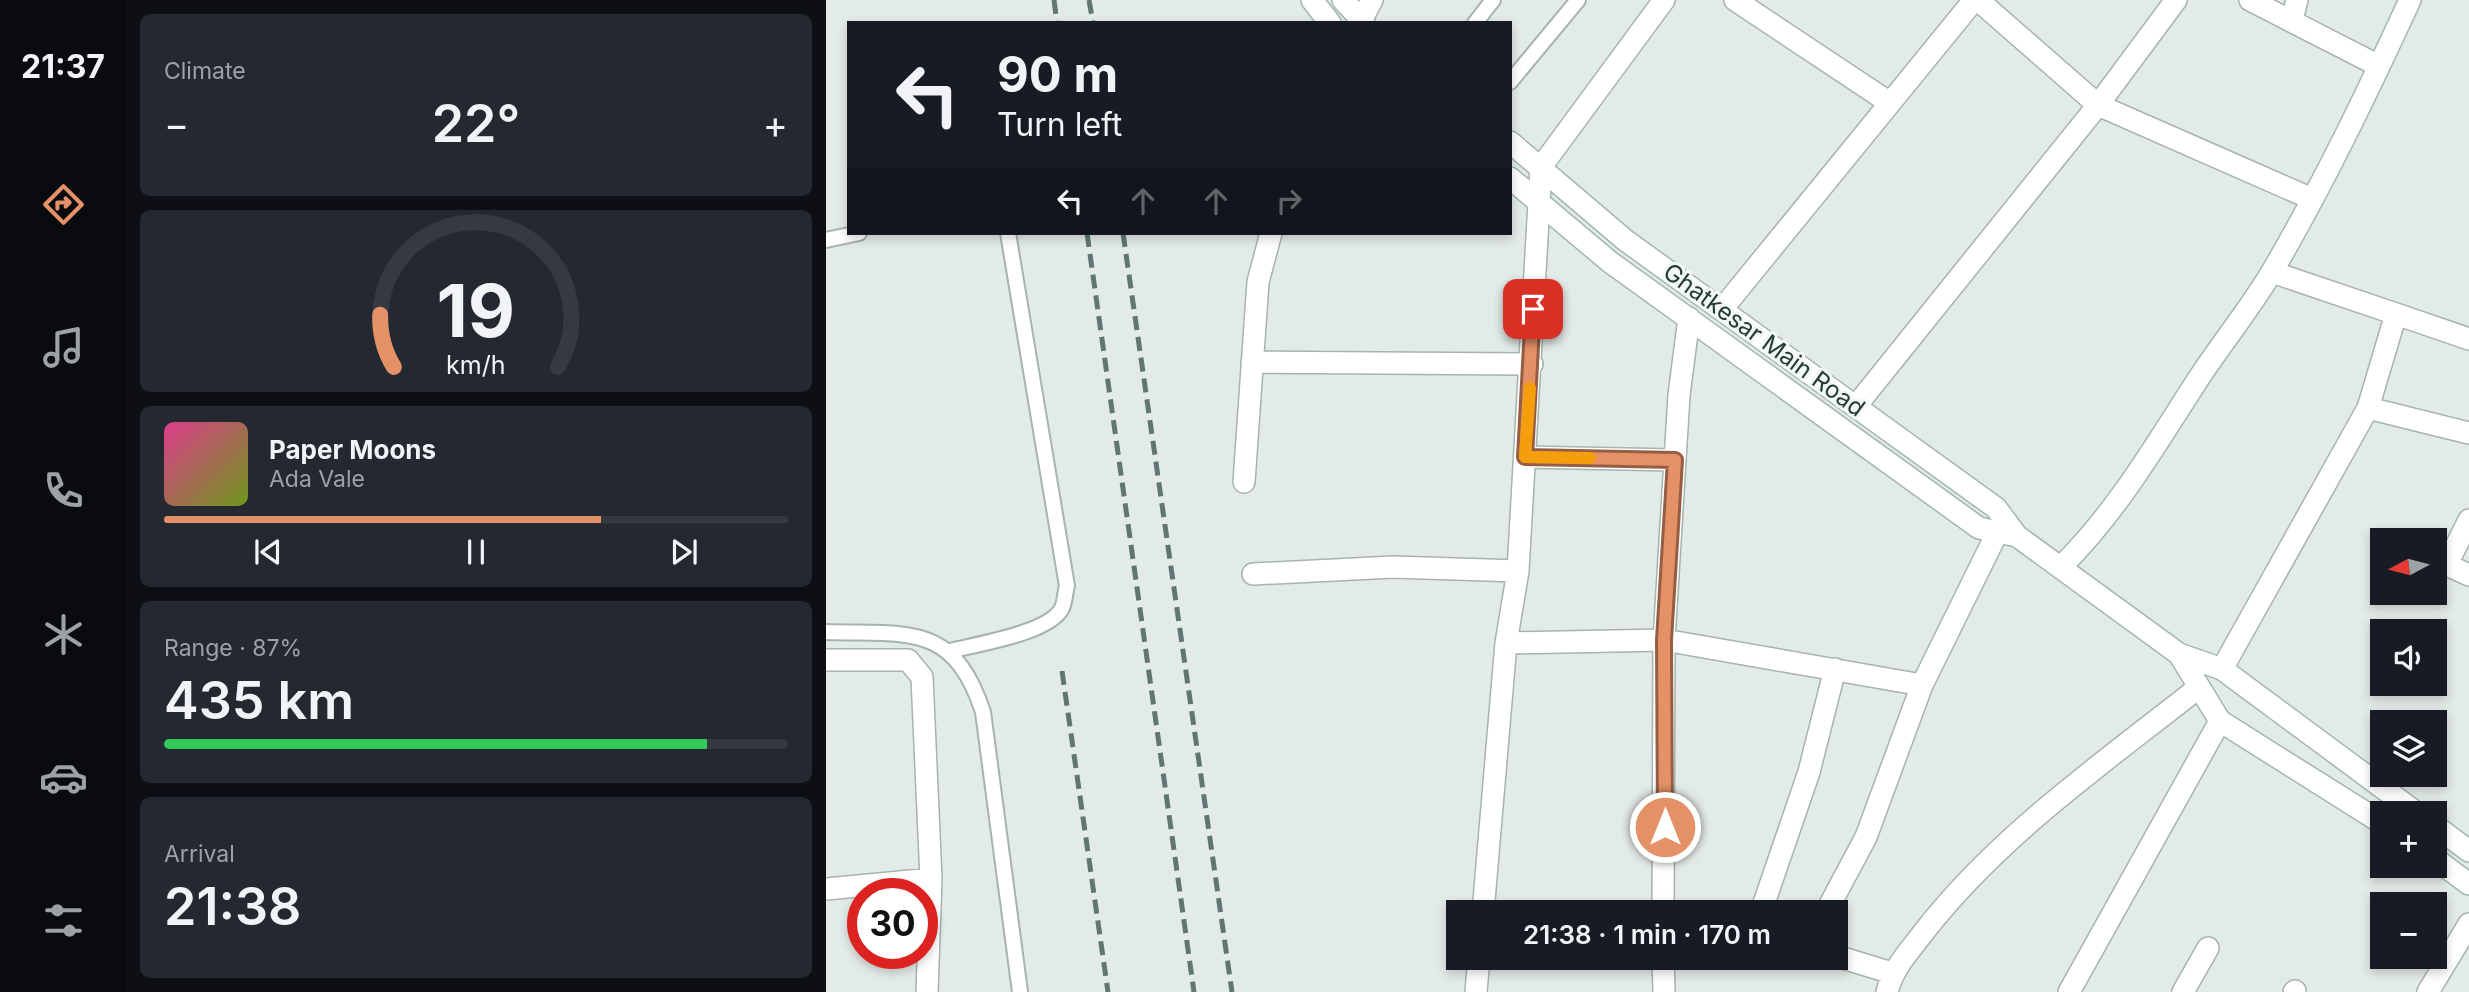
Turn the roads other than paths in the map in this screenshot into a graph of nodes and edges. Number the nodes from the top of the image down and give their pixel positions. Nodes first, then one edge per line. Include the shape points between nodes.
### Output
1 (1312, 0) edge
2 (1343, 0) edge
3 (1373, 0) edge
4 (1493, 0) edge
5 (1578, 0) edge
6 (1664, 0) edge
7 (1735, 0) edge
8 (1976, 0) edge
9 (2176, 0) edge
10 (2250, 0) edge
11 (2410, 0) edge
12 (2295, 10) edge
13 (1329, 21) edge
14 (1360, 21) edge
15 (1362, 21) edge
16 (1477, 21) edge
17 (2379, 66) junction
18 (1512, 80) edge
19 (1890, 103) junction
20 (2098, 106) junction
21 (1512, 144) edge
22 (1541, 167) junction
23 (1512, 180) edge
24 (1537, 199) junction
25 (2312, 199) junction
26 (850, 235) edge
27 (1008, 235) edge
28 (1270, 235) edge
29 (826, 240) edge
30 (2272, 272) junction
31 (1723, 308) junction
32 (2396, 314) junction
33 (1689, 318) junction
34 (2469, 339) edge
35 (1252, 362) junction
36 (1532, 364) junction
37 (1856, 406) junction
38 (2368, 408) junction
39 (2469, 433) edge
40 (1525, 457) junction
41 (1675, 460) junction
42 (1244, 482) dead end
43 (2469, 520) edge
44 (2007, 535) junction
45 (2447, 552) edge
46 (2447, 564) edge
47 (2061, 568) junction
48 (1518, 571) junction
49 (1253, 574) dead end
50 (2469, 575) edge
51 (826, 632) edge
52 (1664, 640) junction
53 (1506, 643) junction
54 (950, 650) junction
55 (2179, 654) junction
56 (826, 660) edge
57 (1835, 669) junction
58 (2222, 669) junction
59 (1922, 685) junction
60 (2198, 688) junction
61 (2220, 721) junction
62 (2400, 801) edge
63 (2370, 815) edge
64 (2447, 835) edge
65 (2469, 851) edge
66 (2447, 868) edge
67 (931, 878) edge
68 (2469, 884) edge
69 (847, 887) edge
70 (826, 889) edge
71 (1484, 900) edge
72 (1663, 900) edge
73 (1765, 900) edge
74 (1832, 900) edge
75 (2469, 924) edge
76 (2208, 948) dead end
77 (1848, 962) edge
78 (928, 969) edge
79 (1478, 970) edge
80 (1663, 970) edge
81 (1889, 983) edge
82 (927, 992) edge
83 (1020, 992) edge
84 (1476, 992) edge
85 (1664, 992) edge
86 (2069, 992) edge
87 (2183, 992) edge
88 (2428, 992) edge

1 - 13 street
2 - 14 street
3 - 15 street
4 - 16 lane
5 - 18 lane
6 - 22 street
7 - 19 street
8 - 19 street
8 - 20 street
9 - 20 street
10 - 12 street
11 - 17 street
12 - 17 street
17 - 25 street
19 - 31 street
20 - 25 street
20 - 37 street
21 - 22 street, Ghatkesar Main Road
22 - 24 street
22 - 31 street, Ghatkesar Main Road via 1625,240
23 - 24 street, Ghatkesar Main Road
24 - 33 street, Ghatkesar Main Road via 1610,262
24 - 36 street
25 - 30 street
26 - 29 lane
27 - 54 lane via 1067,586 1062,608 1051,621
28 - 35 street via 1258,282
30 - 32 street
30 - 47 street via 2139,475
31 - 37 street, Ghatkesar Main Road
32 - 34 street
32 - 38 street
33 - 41 street
33 - 44 street, Ghatkesar Main Road via 1979,528
35 - 36 street
35 - 42 street
36 - 40 street
37 - 44 street, Ghatkesar Main Road via 1996,508
38 - 39 street
38 - 58 street
40 - 41 street
40 - 48 street
41 - 52 street
43 - 45 street
44 - 47 street, Ghatkesar Main Road
44 - 59 street
46 - 50 street
47 - 55 street, Ghatkesar Main Road
48 - 49 street via 1393,567
48 - 53 street
51 - 54 lane via 914,635
52 - 53 street
52 - 57 street
52 - 72 street
53 - 71 street
54 - 83 lane via 973,681 983,712
55 - 58 street, Ghatkesar Main Road
55 - 60 street, Ghatkesar Main Road
56 - 67 street via 908,660 922,677
57 - 59 street
57 - 73 street via 1809,772
58 - 62 street, Ghatkesar Main Road
59 - 74 street via 1866,837
60 - 61 street, Ghatkesar Main Road
60 - 81 street via 2015,834 1953,894
61 - 63 street, Ghatkesar Main Road
61 - 86 street
64 - 65 street
66 - 68 street
69 - 70 street
75 - 88 street
76 - 87 street
77 - 81 street
78 - 82 street
79 - 84 street
80 - 85 street

